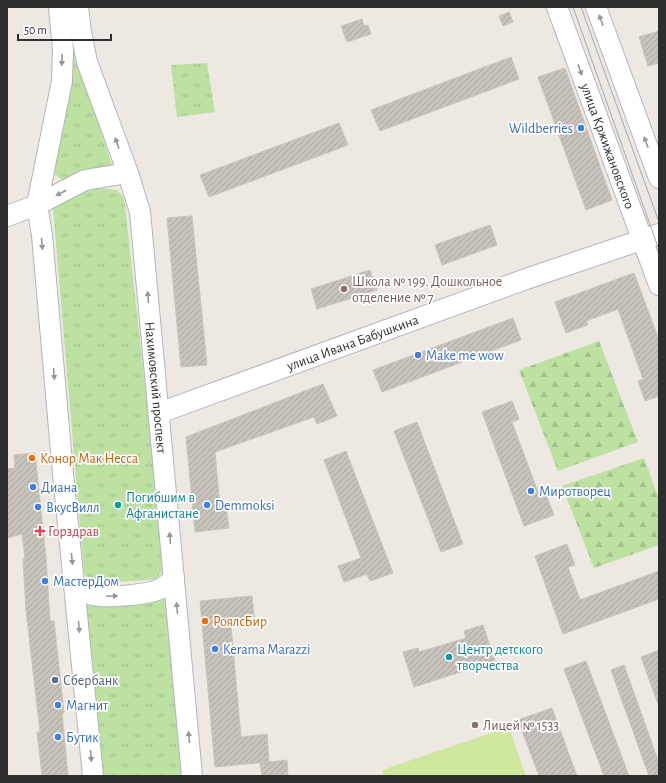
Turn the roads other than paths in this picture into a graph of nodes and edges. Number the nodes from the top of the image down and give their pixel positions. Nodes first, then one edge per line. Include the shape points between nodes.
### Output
1 (59, 7) edge
2 (78, 7) edge
3 (557, 7) edge
4 (596, 7) edge
5 (128, 173) junction
6 (659, 178) edge
7 (37, 205) junction
8 (7, 216) edge
9 (651, 236) edge
10 (659, 285) edge
11 (159, 413) junction
12 (174, 577) junction
13 (75, 588) junction
14 (93, 776) edge
15 (192, 776) edge

1 -> 7 main road via 63,50 62,81
5 -> 2 main road, Нахимовский проспект via 87,62
3 -> 9 main road, улица Кржижановского
6 -> 4 main road
5 -> 7 main road via 85,180
11 -> 5 main road, Нахимовский проспект via 140,212
7 - 8 main road
7 -> 13 main road via 42,235
9 - 10 main road, улица Кржижановского
9 - 11 main road, улица Ивана Бабушкина
12 -> 11 main road, Нахимовский проспект
13 -> 12 main road via 90,595 126,595 161,588
15 -> 12 main road, Нахимовский проспект
13 -> 14 main road

